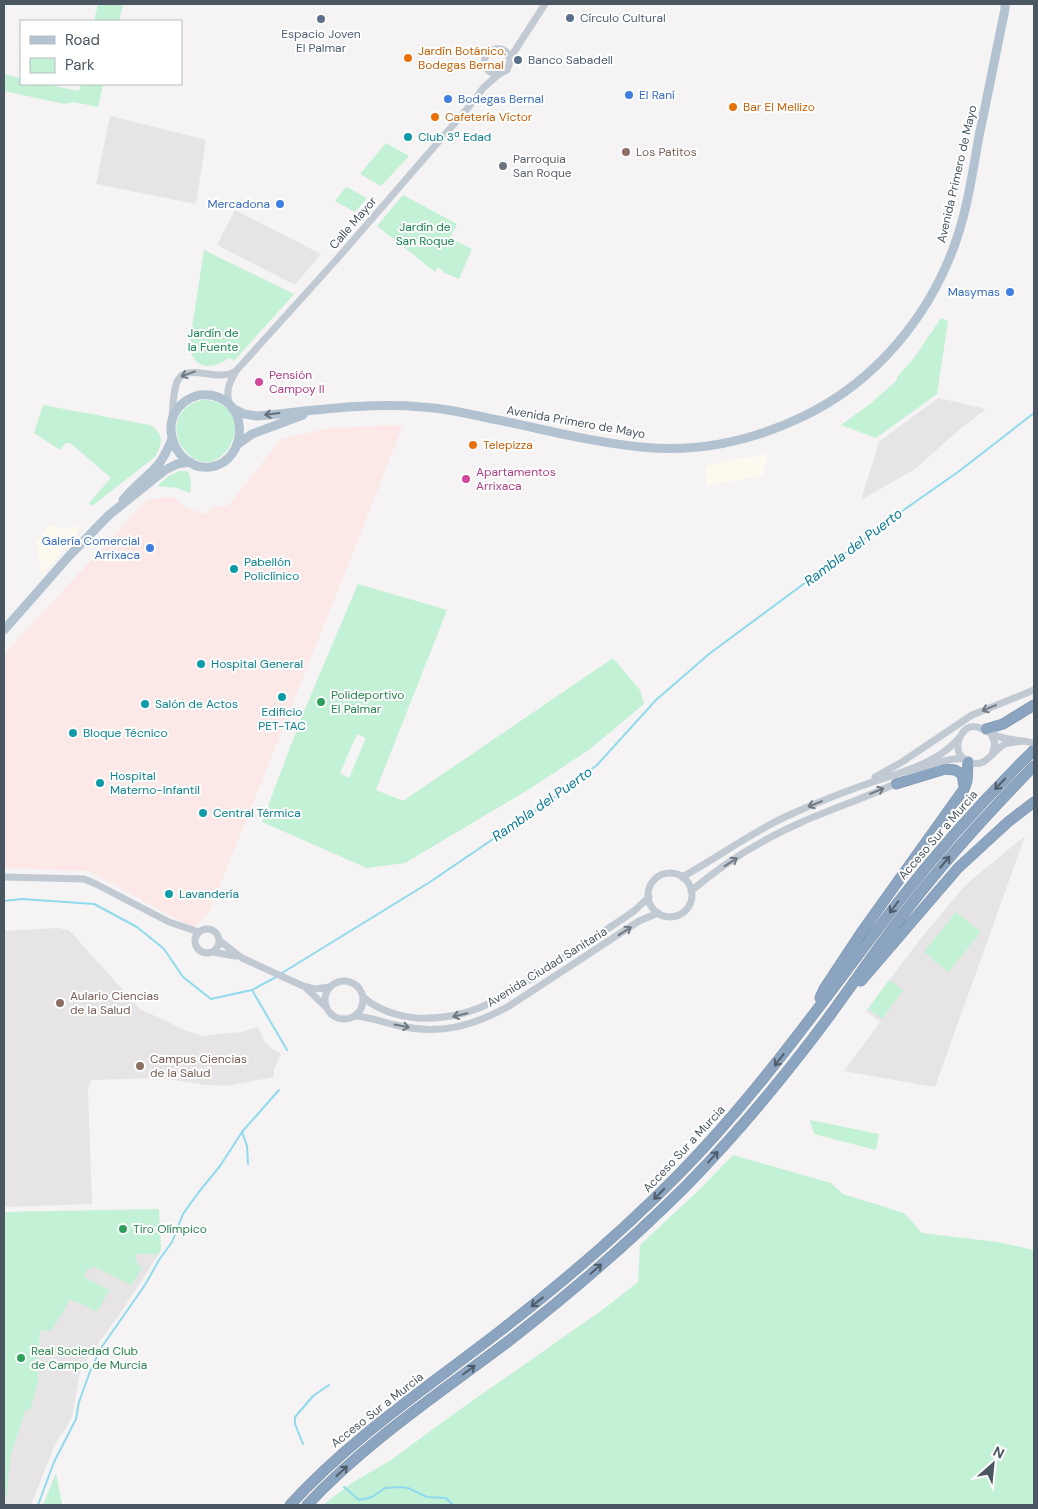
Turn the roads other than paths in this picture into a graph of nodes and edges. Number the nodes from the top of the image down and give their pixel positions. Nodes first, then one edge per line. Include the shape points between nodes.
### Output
1 (545, 4) edge
2 (1005, 6) edge
3 (520, 44) junction
4 (504, 50) junction
5 (510, 58) junction
6 (486, 69) junction
7 (499, 74) junction
8 (484, 87) junction
9 (236, 371) junction
10 (231, 407) junction
11 (315, 411) junction
12 (171, 423) junction
13 (172, 439) junction
14 (236, 446) junction
15 (190, 462) junction
16 (115, 510) junction
17 (4, 630) edge
18 (1034, 690) edge
19 (1034, 705) edge
20 (988, 732) junction
21 (959, 738) junction
22 (1024, 741) junction
23 (1034, 743) edge
24 (1034, 750) edge
25 (992, 755) junction
26 (966, 761) junction
27 (1034, 766) edge
28 (896, 784) junction
29 (860, 786) junction
30 (964, 790) junction
31 (1034, 802) edge
32 (4, 877) edge
33 (682, 877) junction
34 (691, 891) junction
35 (649, 898) junction
36 (658, 913) junction
37 (197, 935) junction
38 (220, 941) junction
39 (213, 952) junction
40 (242, 958) junction
41 (300, 985) junction
42 (330, 987) junction
43 (363, 998) junction
44 (842, 999) junction
45 (326, 1007) junction
46 (355, 1016) junction
47 (809, 1022) junction
48 (290, 1505) edge
49 (307, 1505) edge

1 - 3 street
2 - 11 main road, Avenida Primero de Mayo via 962,220 944,271 923,309 890,352 860,380 818,409 757,435 677,449 619,444 421,406
3 - 4 street
3 - 5 street
4 - 5 street
4 - 6 street via 496,48 487,53
5 - 7 street via 507,70
6 - 7 street
6 - 8 street, Calle Mayor
7 - 8 street, Calle Mayor
8 - 9 street, Calle Mayor via 470,107
9 - 10 street, Calle Mayor via 228,389
9 -> 12 street via 224,375 195,372 181,377 176,383
11 -> 10 main road, Avenida Primero de Mayo via 257,416
10 - 12 main road via 217,397 199,395 183,403
10 - 14 main road via 240,426
11 - 14 main road, Avenida Primero de Mayo via 258,431
12 - 13 main road
13 - 15 main road via 178,451
13 - 16 main road via 160,462
14 - 15 main road via 226,459 214,466
15 - 16 main road via 169,468
16 - 17 main road
18 -> 29 street via 972,715
19 - 20 highway
20 - 21 street via 973,727
20 - 22 street
20 - 25 street via 995,744
21 - 26 street via 958,749
21 - 29 street via 947,751 931,760
22 - 23 street
22 - 25 street via 1005,744
24 -> 47 highway, Acceso Sur a Murcia via 927,866
25 - 26 street via 978,764
26 - 28 street via 950,759
26 - 30 highway
44 -> 27 highway, Acceso Sur a Murcia via 936,874
28 - 30 highway via 945,769 962,774
34 -> 28 street via 788,828
29 -> 33 street via 760,830
30 - 47 highway via 861,933 824,990
31 - 44 highway via 958,868 868,974
32 - 37 street via 84,879
33 - 34 street
33 - 35 street via 670,874 658,878 650,888
34 - 36 street via 690,903 682,913 669,917
35 - 36 street
35 -> 43 street, Avenida Ciudad Sanitaria via 621,920 503,996 468,1013 445,1018 403,1016 380,1009
46 -> 36 street, Avenida Ciudad Sanitaria via 422,1029 469,1025 509,1006 639,921
37 - 38 street via 205,929 212,929
37 - 39 street via 196,944 201,951
38 - 39 street
38 - 40 street
39 - 40 street
40 - 41 street
41 - 42 street via 314,989
41 - 45 street
42 - 43 street via 348,982 360,989
42 - 45 street via 326,994
43 - 46 street via 361,1010
49 -> 44 highway, Acceso Sur a Murcia via 377,1440 552,1307 659,1212 739,1128
45 - 46 street via 339,1019
47 -> 48 highway, Acceso Sur a Murcia via 723,1128 634,1218 544,1298 368,1431

